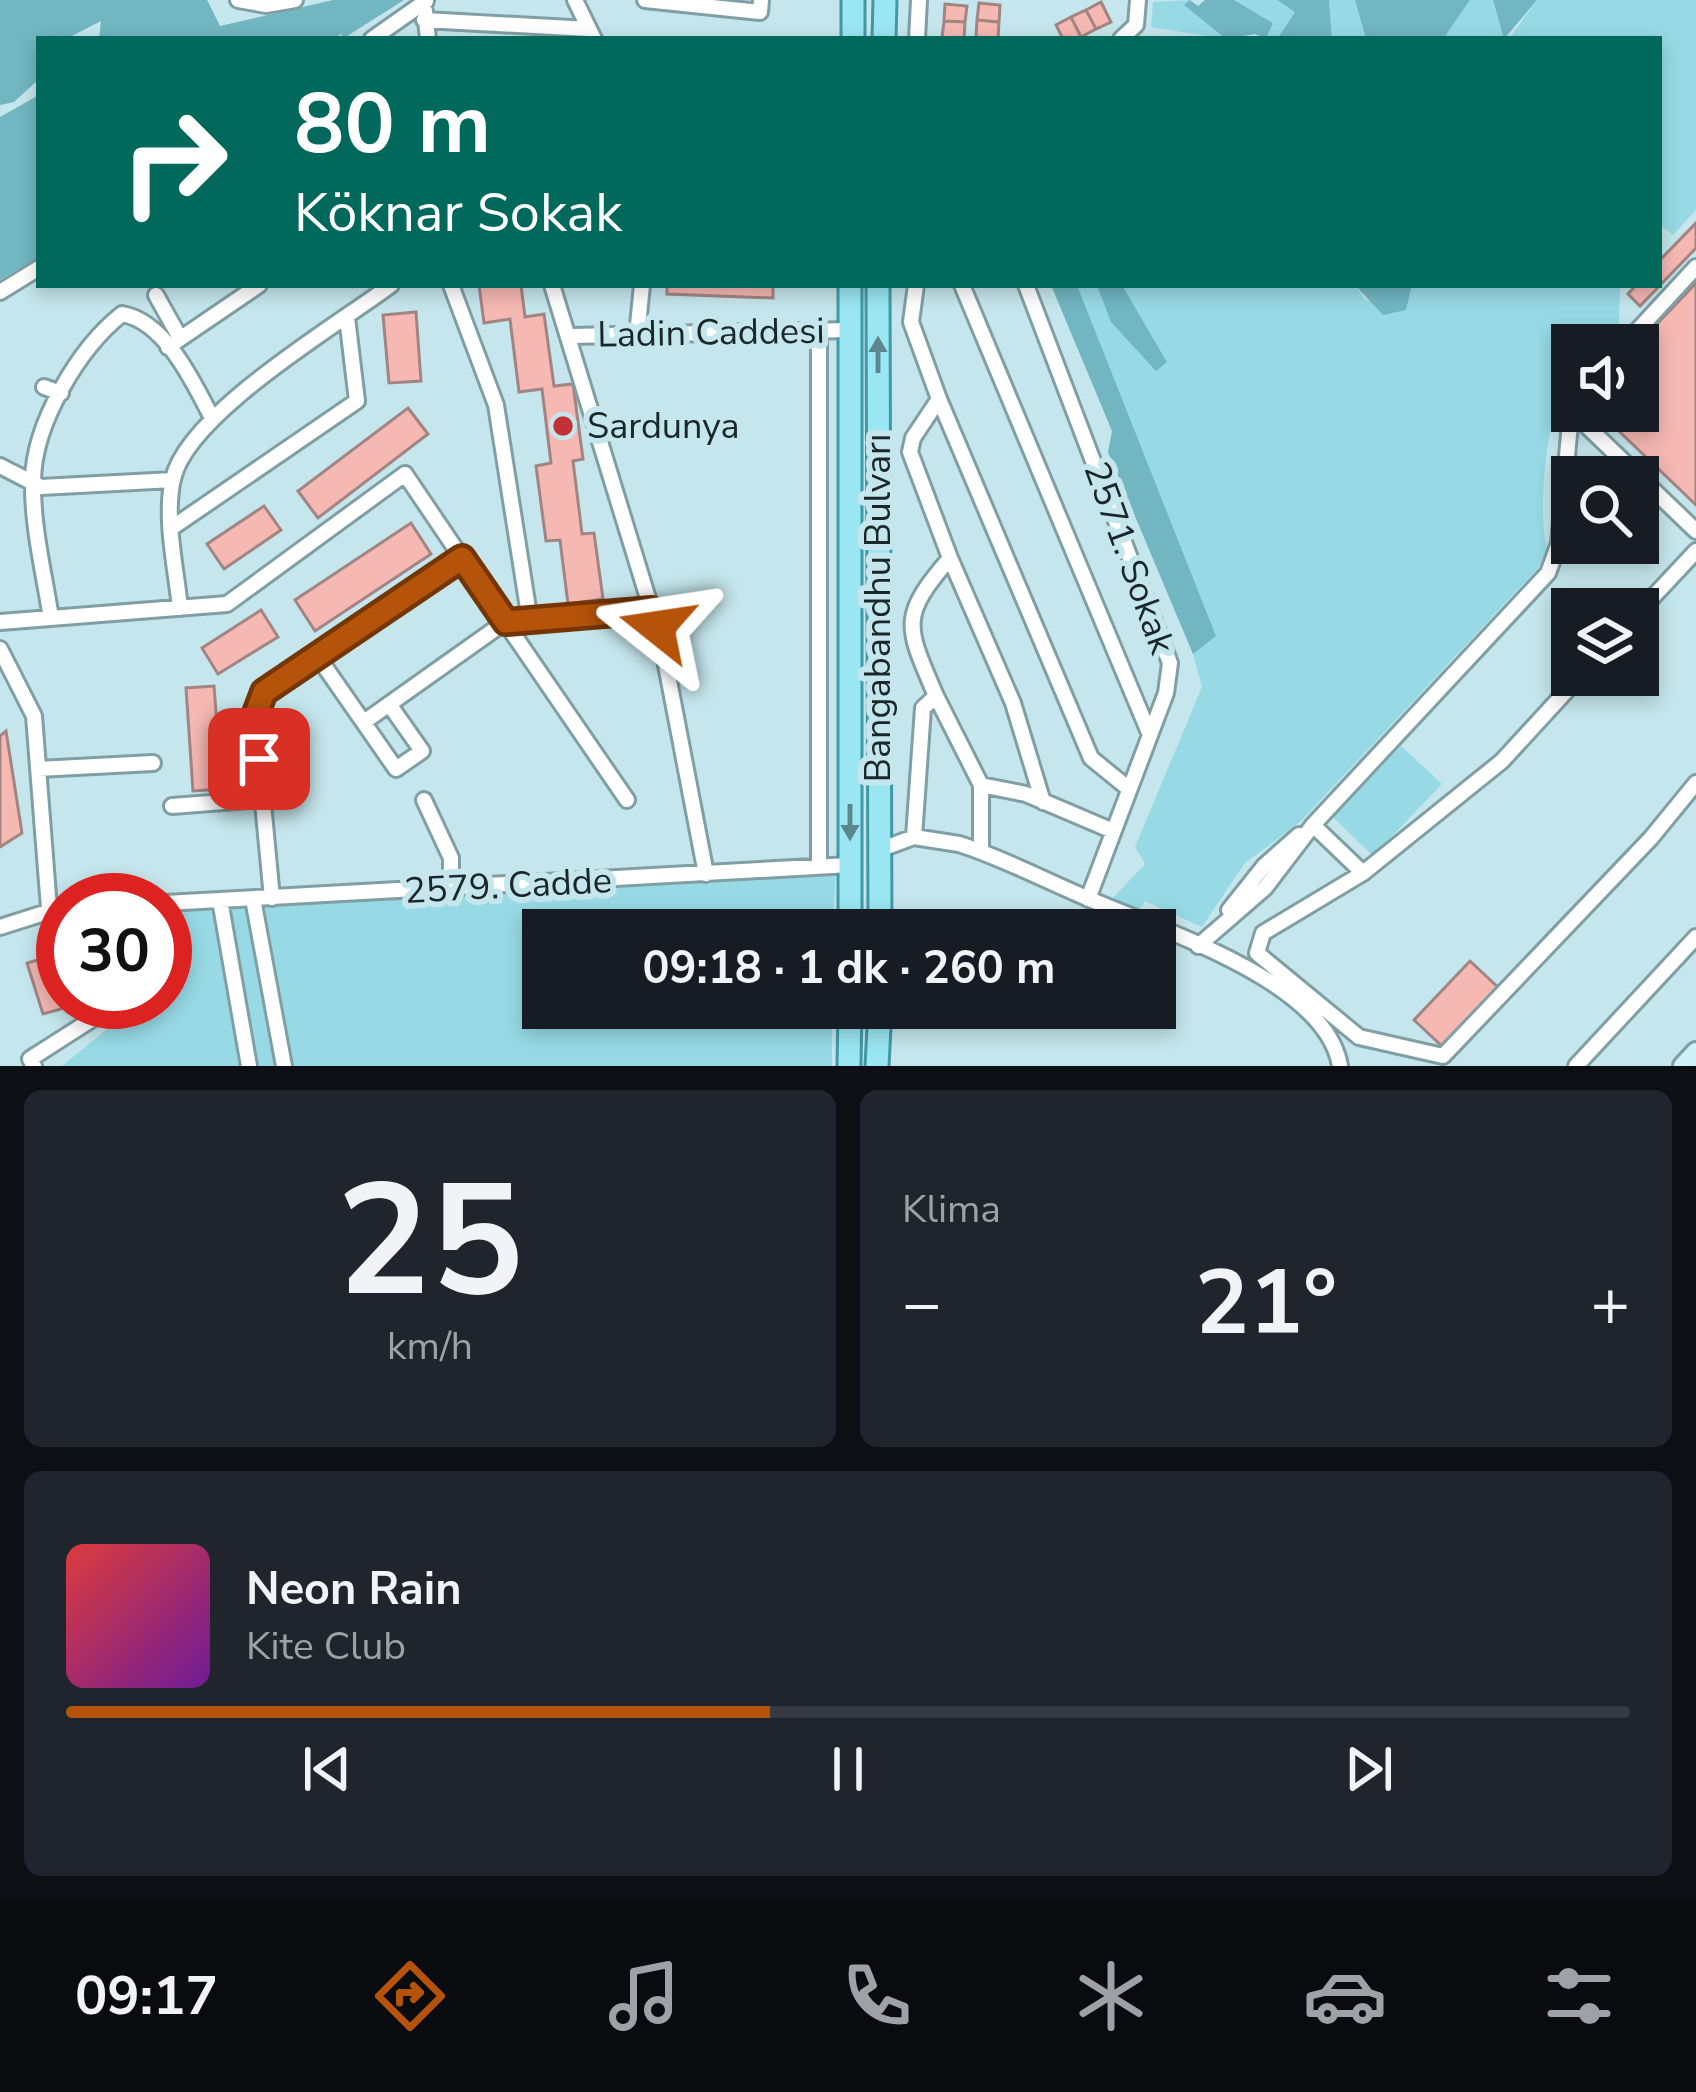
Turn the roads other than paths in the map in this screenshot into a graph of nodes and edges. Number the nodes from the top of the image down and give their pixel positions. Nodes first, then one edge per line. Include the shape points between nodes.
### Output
1 (238, 0) edge
2 (295, 0) edge
3 (575, 0) edge
4 (645, 0) edge
5 (761, 0) edge
6 (853, 0) edge
7 (885, 0) edge
8 (919, 0) edge
9 (1138, 0) edge
10 (426, 1) edge
11 (388, 28) junction
12 (426, 29) edge
13 (591, 34) edge
14 (376, 36) edge
15 (853, 36) edge
16 (884, 36) edge
17 (916, 36) edge
18 (1124, 36) edge
19 (1696, 267) edge
20 (36, 270) edge
21 (256, 288) edge
22 (452, 288) edge
23 (553, 288) edge
24 (642, 288) edge
25 (850, 288) edge
26 (878, 288) edge
27 (916, 288) edge
28 (963, 288) edge
29 (1027, 288) edge
30 (373, 290) edge
31 (0, 292) edge
32 (156, 296) dead end
33 (347, 317) junction
34 (1643, 324) edge
35 (849, 330) junction
36 (819, 331) junction
37 (637, 335) junction
38 (572, 336) junction
39 (174, 343) junction
40 (44, 387) dead end
41 (61, 393) junction
42 (939, 399) junction
43 (212, 418) junction
44 (1568, 432) edge
45 (1596, 432) edge
46 (0, 466) edge
47 (172, 480) junction
48 (33, 485) junction
49 (173, 527) junction
50 (1696, 532) edge
51 (1696, 551) edge
52 (462, 558) junction
53 (950, 558) junction
54 (1659, 591) edge
55 (180, 608) junction
56 (652, 610) junction
57 (51, 618) junction
58 (530, 621) junction
59 (0, 622) edge
60 (506, 622) junction
61 (0, 649) edge
62 (318, 657) junction
63 (936, 696) junction
64 (1562, 696) edge
65 (389, 704) junction
66 (364, 722) junction
67 (1150, 735) junction
68 (153, 763) dead end
69 (38, 769) junction
70 (1696, 783) edge
71 (982, 785) junction
72 (1129, 790) junction
73 (262, 800) junction
74 (424, 800) dead end
75 (627, 800) dead end
76 (1043, 802) junction
77 (172, 806) dead end
78 (1313, 824) junction
79 (1113, 831) junction
80 (914, 837) junction
81 (879, 850) junction
82 (981, 852) junction
83 (850, 866) junction
84 (819, 867) junction
85 (52, 873) edge
86 (1363, 873) junction
87 (706, 874) junction
88 (451, 889) junction
89 (272, 898) junction
90 (253, 899) junction
91 (1088, 899) junction
92 (220, 900) junction
93 (192, 902) edge
94 (850, 909) edge
95 (880, 909) edge
96 (36, 914) edge
97 (0, 927) edge
98 (1696, 937) edge
99 (1198, 946) junction
100 (77, 1029) edge
101 (850, 1029) edge
102 (879, 1029) edge
103 (1696, 1052) edge
104 (34, 1066) edge
105 (249, 1066) edge
106 (284, 1066) edge
107 (849, 1066) edge
108 (877, 1066) edge
109 (1340, 1066) edge
110 (1576, 1066) edge
111 (1683, 1066) edge

1 - 2 street
3 - 13 street
4 - 5 street via 760,12
6 - 15 main road
7 - 16 main road
8 - 17 street
9 - 18 street via 1136,25
10 - 11 street
10 - 12 street
11 - 12 street
11 - 14 street
12 - 13 street
19 - 34 street
20 - 31 street
21 - 39 street
22 - 58 street via 496,405
23 - 38 street
24 - 37 street
25 - 35 main road, Bangabandhu Bulvarı
81 -> 26 main road, Bangabandhu Bulvarı
27 - 42 street via 911,322
28 - 67 street
29 - 67 street, 2571. Sokak via 1170,663
30 - 33 street
32 - 39 street
33 - 43 street
33 - 49 street via 357,401
35 - 36 street, Ladin Caddesi
35 -> 83 main road, Bangabandhu Bulvarı
36 - 37 street, Ladin Caddesi
36 - 84 street
37 - 38 street, Ladin Caddesi
38 - 56 street
39 - 41 street via 122,314 79,354
39 - 43 street
40 - 41 street
41 - 48 street
42 - 53 street via 910,452
42 - 72 street via 1091,758
43 - 47 street
44 - 78 street via 1559,543 1548,573
45 - 50 street
46 - 48 street
47 - 48 street
47 - 49 street
48 - 57 street
49 - 55 street
51 - 54 street
52 - 55 street via 405,474 235,600
52 - 60 street
52 - 62 street
53 - 63 street via 912,612
53 - 76 street
55 - 57 street
56 - 58 street
56 - 87 street
57 - 59 street
58 - 60 street
60 - 65 street
60 - 75 street
61 - 69 street via 32,709
62 - 66 street
62 - 73 street via 259,701
63 - 71 street
63 - 80 street via 923,708
64 - 86 street via 1502,761
65 - 66 street
65 - 66 street via 422,751 397,769
67 - 72 street, 2571. Sokak
68 - 69 street
69 - 85 street
70 - 86 street via 1443,1056 1360,1037 1257,953 1263,933
71 - 76 street
71 - 82 street
72 - 79 street, 2571. Sokak
73 - 77 street
73 - 89 street
74 - 88 street via 451,858
76 - 79 street
78 - 86 street
78 - 99 street via 1264,866
79 - 91 street, 2571. Sokak
80 - 81 street
80 - 82 street
81 - 83 main road
81 - 95 main road, Bangabandhu Bulvarı
82 - 91 street
83 - 84 street, 2579. Cadde
83 - 94 main road, Bangabandhu Bulvarı
84 - 87 street, 2579. Cadde
87 - 88 street, 2579. Cadde
88 - 89 street, 2579. Cadde
89 - 90 street, 2579. Cadde
90 - 92 street, 2579. Cadde
90 - 106 street
91 - 99 street
92 - 93 street, 2579. Cadde
92 - 105 street
96 - 97 street
98 - 110 street
99 - 109 street via 1305,1009 1335,1045
100 - 104 street via 30,1059
101 - 107 main road
102 - 108 main road
103 - 111 main road

